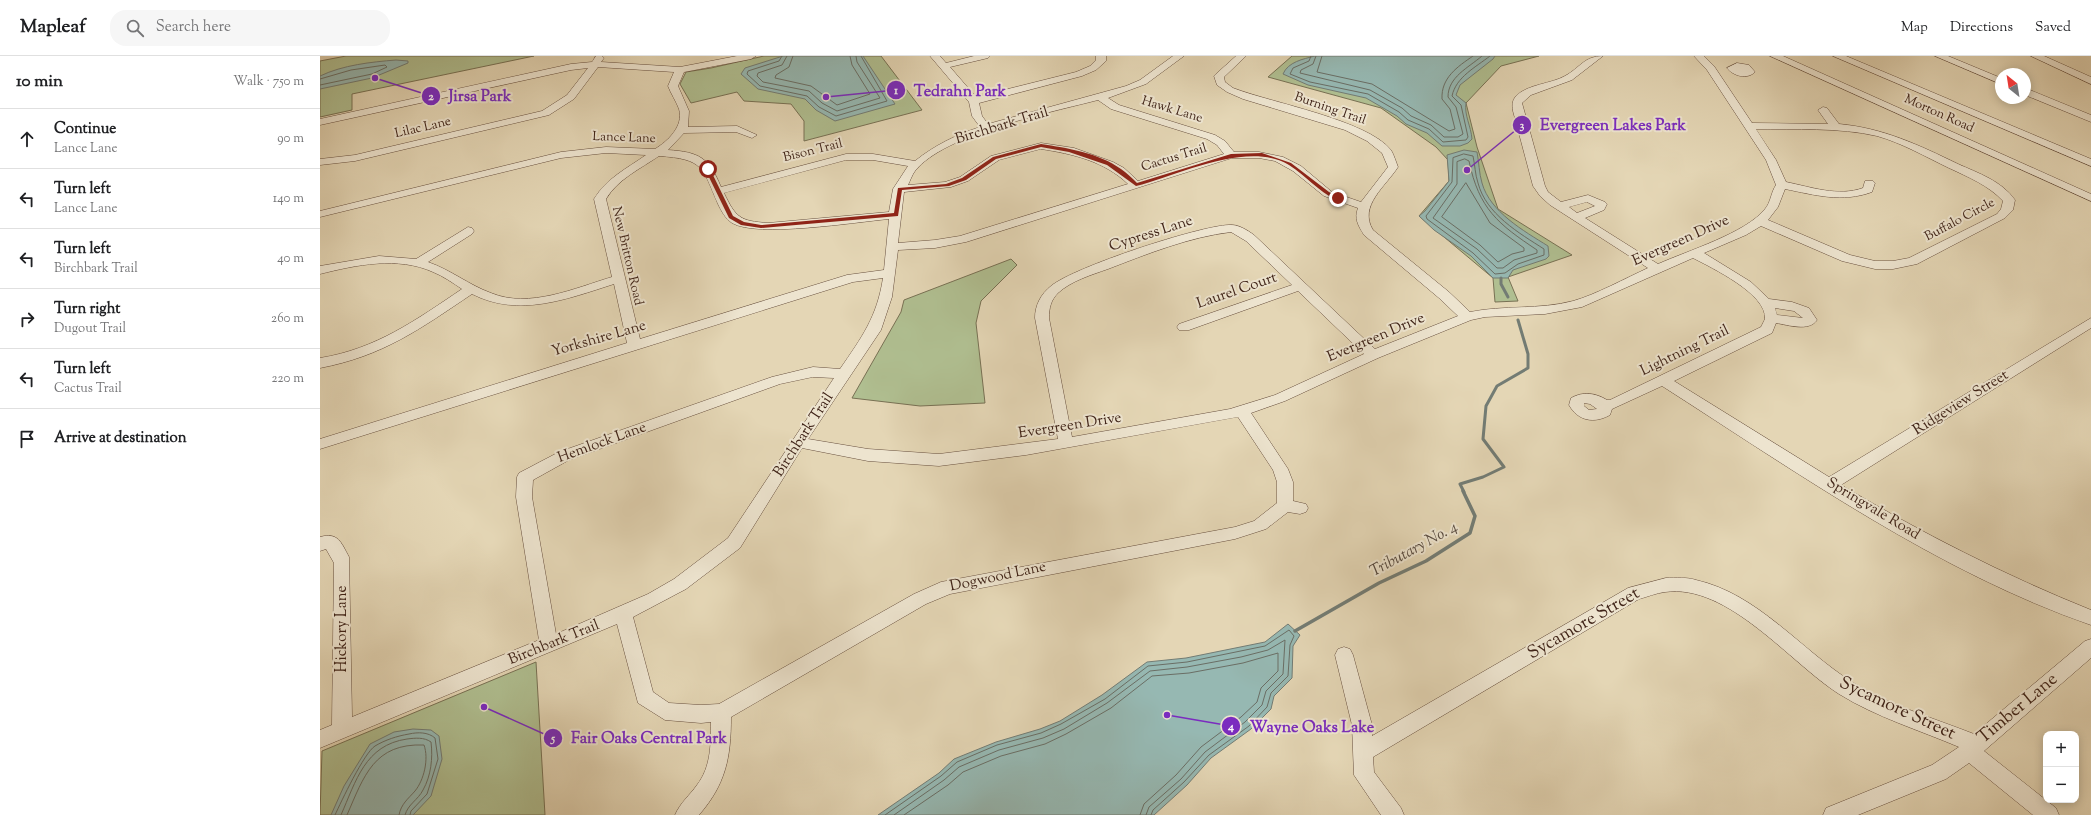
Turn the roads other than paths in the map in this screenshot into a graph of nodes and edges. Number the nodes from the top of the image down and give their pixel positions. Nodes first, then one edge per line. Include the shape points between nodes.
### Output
1 (751, 56) edge
2 (935, 56) edge
3 (985, 56) edge
4 (1101, 56) edge
5 (1180, 56) edge
6 (1241, 56) edge
7 (1598, 56) edge
8 (1699, 56) edge
9 (1775, 56) edge
10 (1838, 56) edge
11 (1940, 56) edge
12 (2036, 56) edge
13 (598, 60) edge
14 (944, 66) junction
15 (1711, 68) junction
16 (680, 70) junction
17 (1733, 70) dead end
18 (1995, 79) edge
19 (2091, 81) edge
20 (2031, 94) edge
21 (1100, 97) junction
22 (974, 101) junction
23 (1823, 110) dead end
24 (2091, 119) edge
25 (320, 122) edge
26 (1749, 126) junction
27 (986, 128) junction
28 (1836, 128) junction
29 (681, 130) junction
30 (752, 135) dead end
31 (657, 153) junction
32 (1231, 155) junction
33 (2089, 160) edge
34 (320, 162) edge
35 (916, 164) junction
36 (1869, 183) dead end
37 (1136, 185) junction
38 (1782, 185) junction
39 (899, 189) junction
40 (718, 191) junction
41 (2091, 198) edge
42 (1363, 206) junction
43 (1560, 206) junction
44 (320, 214) edge
45 (896, 215) junction
46 (1576, 217) junction
47 (1760, 221) junction
48 (468, 231) dead end
49 (892, 247) junction
50 (1694, 253) junction
51 (418, 263) junction
52 (1658, 269) junction
53 (320, 270) edge
54 (889, 273) junction
55 (618, 280) junction
56 (1301, 286) junction
57 (472, 288) junction
58 (1767, 303) junction
59 (1467, 317) junction
60 (1772, 318) junction
61 (2091, 322) edge
62 (1184, 327) dead end
63 (635, 347) junction
64 (1373, 354) junction
65 (320, 363) edge
66 (845, 374) junction
67 (1664, 381) junction
68 (1604, 406) dead end
69 (1242, 411) junction
70 (798, 442) junction
71 (1066, 443) junction
72 (320, 444) edge
73 (1830, 484) junction
74 (320, 544) edge
75 (623, 614) junction
76 (2091, 618) edge
77 (549, 645) junction
78 (2091, 647) edge
79 (1344, 655) dead end
80 (721, 712) junction
81 (342, 730) junction
82 (320, 739) edge
83 (1973, 748) junction
84 (1363, 752) junction
85 (685, 815) edge
86 (1394, 815) edge
87 (1833, 815) edge
88 (2049, 815) edge

1 - 16 street
2 - 14 street
3 - 14 street
4 - 22 street via 1101,61 1084,72
5 - 21 street, Birchbark Trail via 1143,82
6 - 42 street, Burning Trail via 1219,76 1220,83 1230,90 1344,126 1371,139 1388,152 1393,167
7 - 43 street via 1569,78 1528,93 1517,103 1539,186 1544,194
8 - 15 street
9 - 41 street, Morton Road
10 - 33 street
11 - 18 street
12 - 19 street
13 - 16 street
13 - 25 street
13 - 34 street, Lilac Lane via 572,98 545,113 355,158
14 - 22 street
15 - 17 street
15 - 26 street
16 - 29 street via 673,86 685,112
20 - 24 street
21 - 27 street, Birchbark Trail
21 - 32 street, Hawk Lane via 1115,107 1215,139
22 - 27 street via 977,116
23 - 28 street
26 - 28 street, Buffalo Circle
26 - 38 street
27 - 35 street, Birchbark Trail via 949,142
28 - 47 street, Buffalo Circle via 1890,137 1976,176 2003,193 2008,200 2007,210 2001,216 1912,261 1893,265 1874,265 1846,258
29 - 30 street via 737,129
29 - 31 street, New Britton Road
31 - 40 street, Lance Lane via 679,154 699,160 708,169
31 - 44 street, Lance Lane via 606,150 568,154
31 - 55 street, New Britton Road via 609,186 600,200
32 - 37 street, Cactus Trail
32 - 42 street, Cactus Trail via 1262,155 1280,159 1332,196
35 - 39 street, Birchbark Trail
35 - 40 street, Bison Trail via 873,157 846,157
36 - 38 street via 1868,190 1847,194
37 - 39 street via 1120,170 1109,164 1070,150 1041,146 995,158 964,179 947,185
37 - 49 street, Cactus Trail via 953,241
38 - 47 street, Evergreen Drive via 1778,188 1771,210
39 - 45 street, Birchbark Trail
40 - 45 street, Lance Lane via 731,217 742,224 753,226
42 - 59 street via 1360,219 1368,232
43 - 46 street
43 - 46 street via 1583,198 1594,199 1602,204 1600,208
45 - 49 street, Birchbark Trail
46 - 52 street
47 - 50 street, Evergreen Drive via 1742,232
48 - 51 street
49 - 54 street, Birchbark Trail
50 - 52 street, Evergreen Drive
50 - 58 street via 1753,288
51 - 53 street via 371,261
51 - 57 street via 436,269
52 - 59 street, Evergreen Drive via 1568,306 1545,310 1485,313
54 - 63 street, Yorkshire Lane via 851,278
54 - 66 street, Birchbark Trail via 881,316
55 - 57 street via 560,297 527,302 493,299
55 - 63 street, New Britton Road
56 - 62 street, Laurel Court
56 - 64 street, Cypress Lane
56 - 71 street, Cypress Lane via 1250,238 1232,228 1208,232 1080,274 1058,286 1047,299 1042,318
57 - 65 street via 396,339 362,353
58 - 60 street
58 - 60 street via 1796,307 1808,314 1810,320 1802,323
59 - 64 street, Evergreen Drive
60 - 67 street, Lightning Trail via 1766,330
61 - 73 street, Ridgeview Street
63 - 72 street, Yorkshire Lane via 542,373
64 - 69 street, Evergreen Drive via 1280,398
66 - 70 street, Birchbark Trail
66 - 77 street, Hemlock Lane via 813,372 776,380 564,456 525,476 524,497
67 - 68 street, Lightning Trail
67 - 73 street, Springvale Road
69 - 71 street, Evergreen Drive
69 - 80 street, Dogwood Lane via 1280,469 1292,506 1260,525 1235,533 947,587 920,599
70 - 71 street, Evergreen Drive via 876,456 939,460
70 - 75 street, Birchbark Trail via 734,543 680,584 654,600
73 - 76 street, Springvale Road via 1910,532 1983,571
74 - 81 street, Hickory Lane via 330,541 342,563
75 - 77 street, Birchbark Trail
75 - 80 street, Dogwood Lane via 642,690 651,703 664,711 682,714
77 - 81 street, Birchbark Trail
78 - 83 street, Timber Lane
79 - 84 street via 1362,725
80 - 85 street via 718,769 703,794
81 - 82 street, Birchbark Trail
83 - 84 street, Sycamore Street via 1844,687 1756,617 1730,600 1692,585 1664,585 1634,593
83 - 87 street, Timber Lane via 1939,772 1919,782
83 - 88 street, Sycamore Street
84 - 86 street via 1364,775

